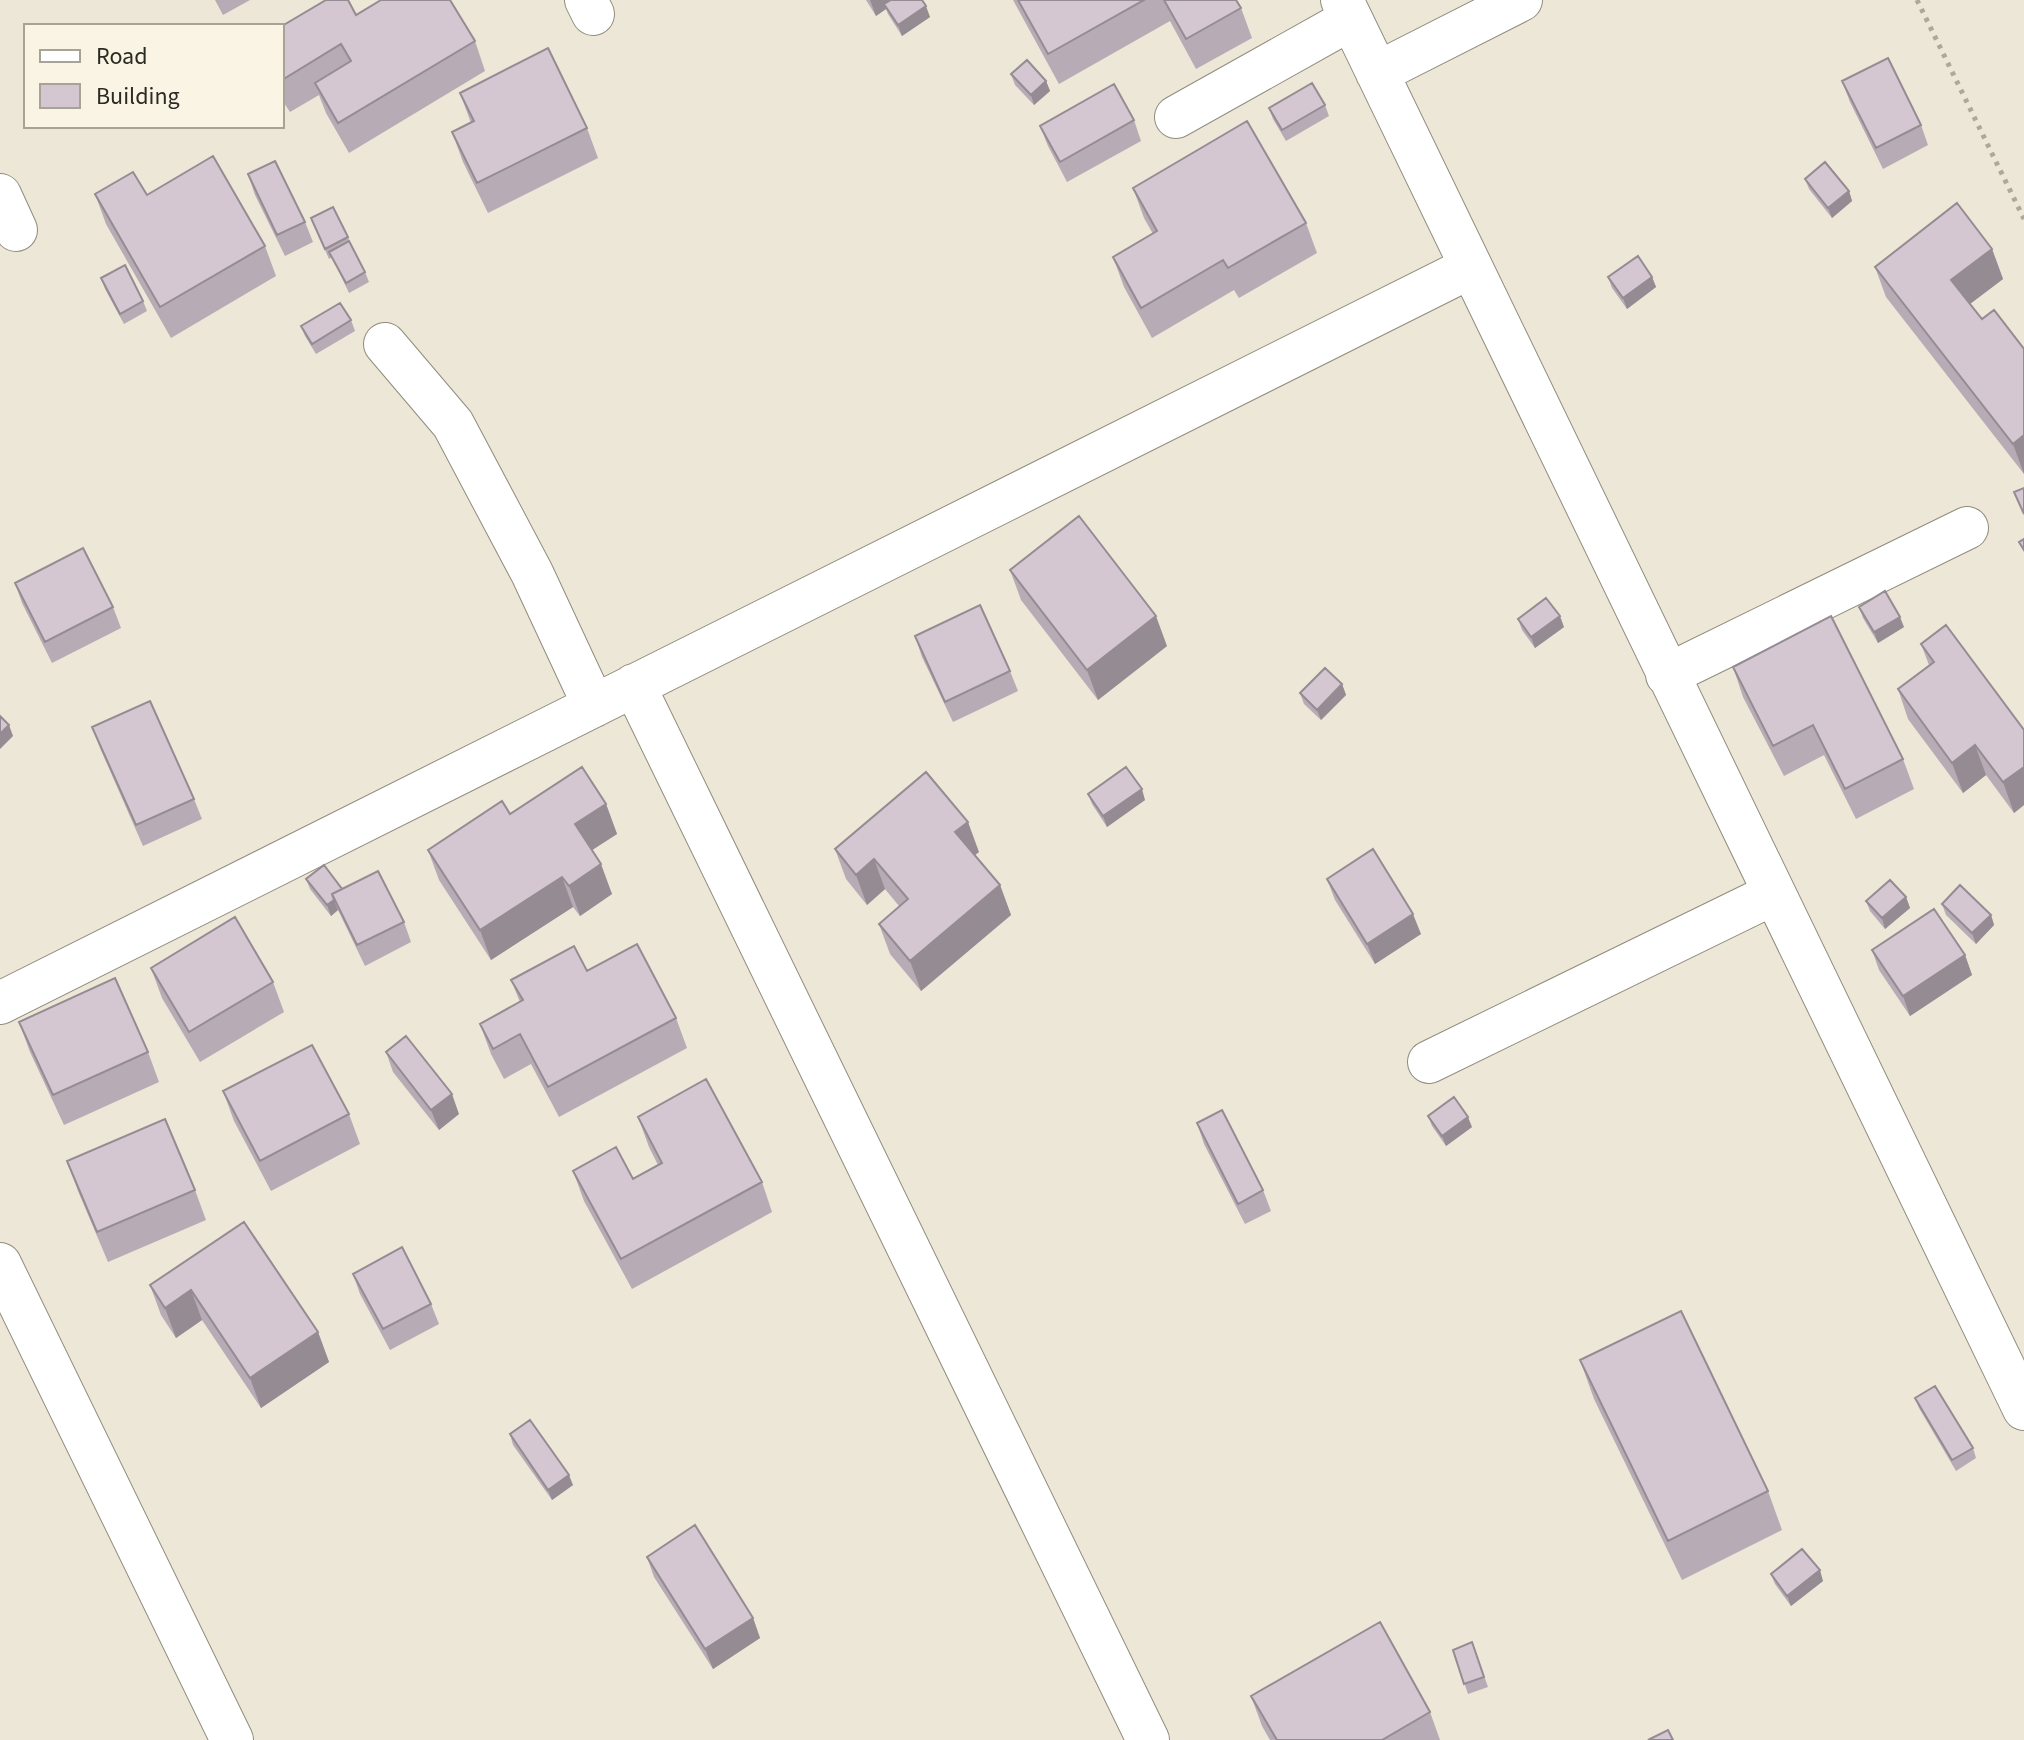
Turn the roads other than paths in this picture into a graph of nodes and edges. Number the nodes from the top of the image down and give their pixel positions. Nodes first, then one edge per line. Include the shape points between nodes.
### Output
1 (1521, 0) edge
2 (1347, 9) edge
3 (1377, 73) junction
4 (1176, 117) dead end
5 (1469, 268) junction
6 (385, 344) dead end
7 (1967, 528) dead end
8 (1667, 675) junction
9 (634, 685) junction
10 (594, 706) junction
11 (1773, 894) junction
12 (0, 1003) edge
13 (1429, 1062) dead end
14 (0, 1264) edge
15 (2024, 1409) edge
16 (232, 1740) edge
17 (1148, 1740) edge

1 - 3 street
2 - 3 street
2 - 4 street
3 - 5 street
5 - 8 street
5 - 9 street
6 - 10 street via 453,424 532,573
7 - 8 street
8 - 11 street
9 - 10 street
9 - 17 street
10 - 12 street
11 - 13 street
11 - 15 street
14 - 16 street

